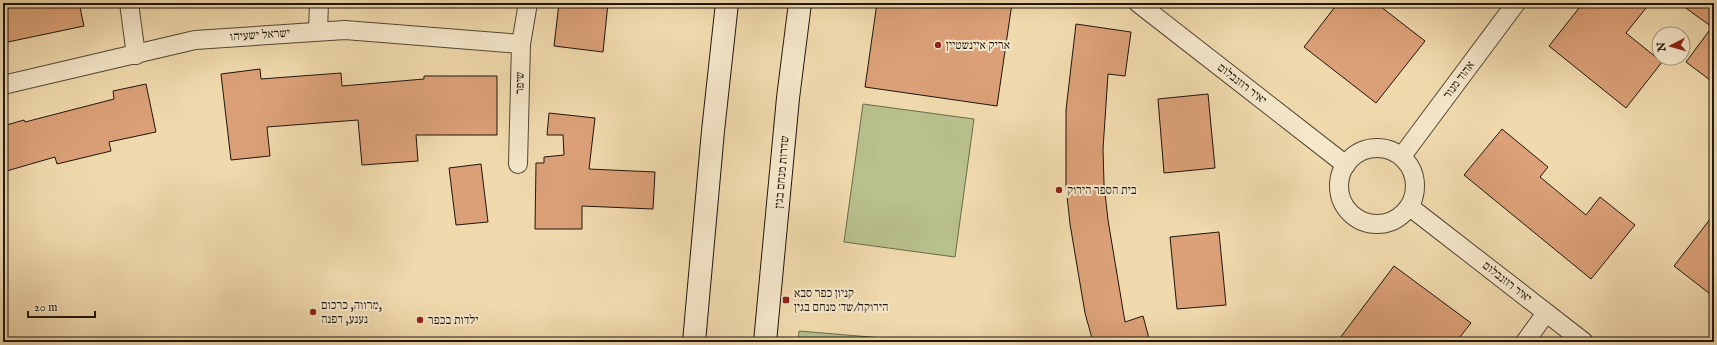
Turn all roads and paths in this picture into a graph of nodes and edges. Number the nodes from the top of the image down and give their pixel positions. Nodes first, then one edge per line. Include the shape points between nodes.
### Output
1 (129, 3) edge
2 (319, 3) edge
3 (528, 3) edge
4 (727, 3) edge
5 (800, 3) edge
6 (1138, 3) edge
7 (1516, 3) edge
8 (318, 31) junction
9 (521, 44) junction
10 (136, 55) junction
11 (3, 85) edge
12 (1402, 156) junction
13 (518, 164) dead end
14 (1346, 164) junction
15 (1410, 207) junction
16 (1546, 312) junction
17 (696, 318) junction
18 (688, 342) edge
19 (694, 342) edge
20 (765, 342) edge
21 (1525, 342) edge
22 (1584, 342) edge

1 - 10 street
2 - 8 street
3 - 9 street, שיפר
4 - 17 main road
5 - 20 main road, שדרות מנחם בגין via 788,98
6 - 14 street, יאיר רוזנבלום
7 - 12 street, אהוד מנור
8 - 9 street, ישראל ישעיהו via 345,30
8 - 10 street, ישראל ישעיהו via 195,40
9 - 13 street, שיפר
10 - 11 street, ישראל ישעיהו
12 - 14 street via 1390,150 1377,148 1359,152
12 - 15 street via 1412,168 1416,181 1415,195
14 - 15 street via 1340,176 1339,190 1348,212 1359,220 1385,224 1398,220
15 - 16 street, יאיר רוזנבלום
16 - 21 street
16 - 22 street, יאיר רוזנבלום
17 - 18 main road
17 - 19 main road

